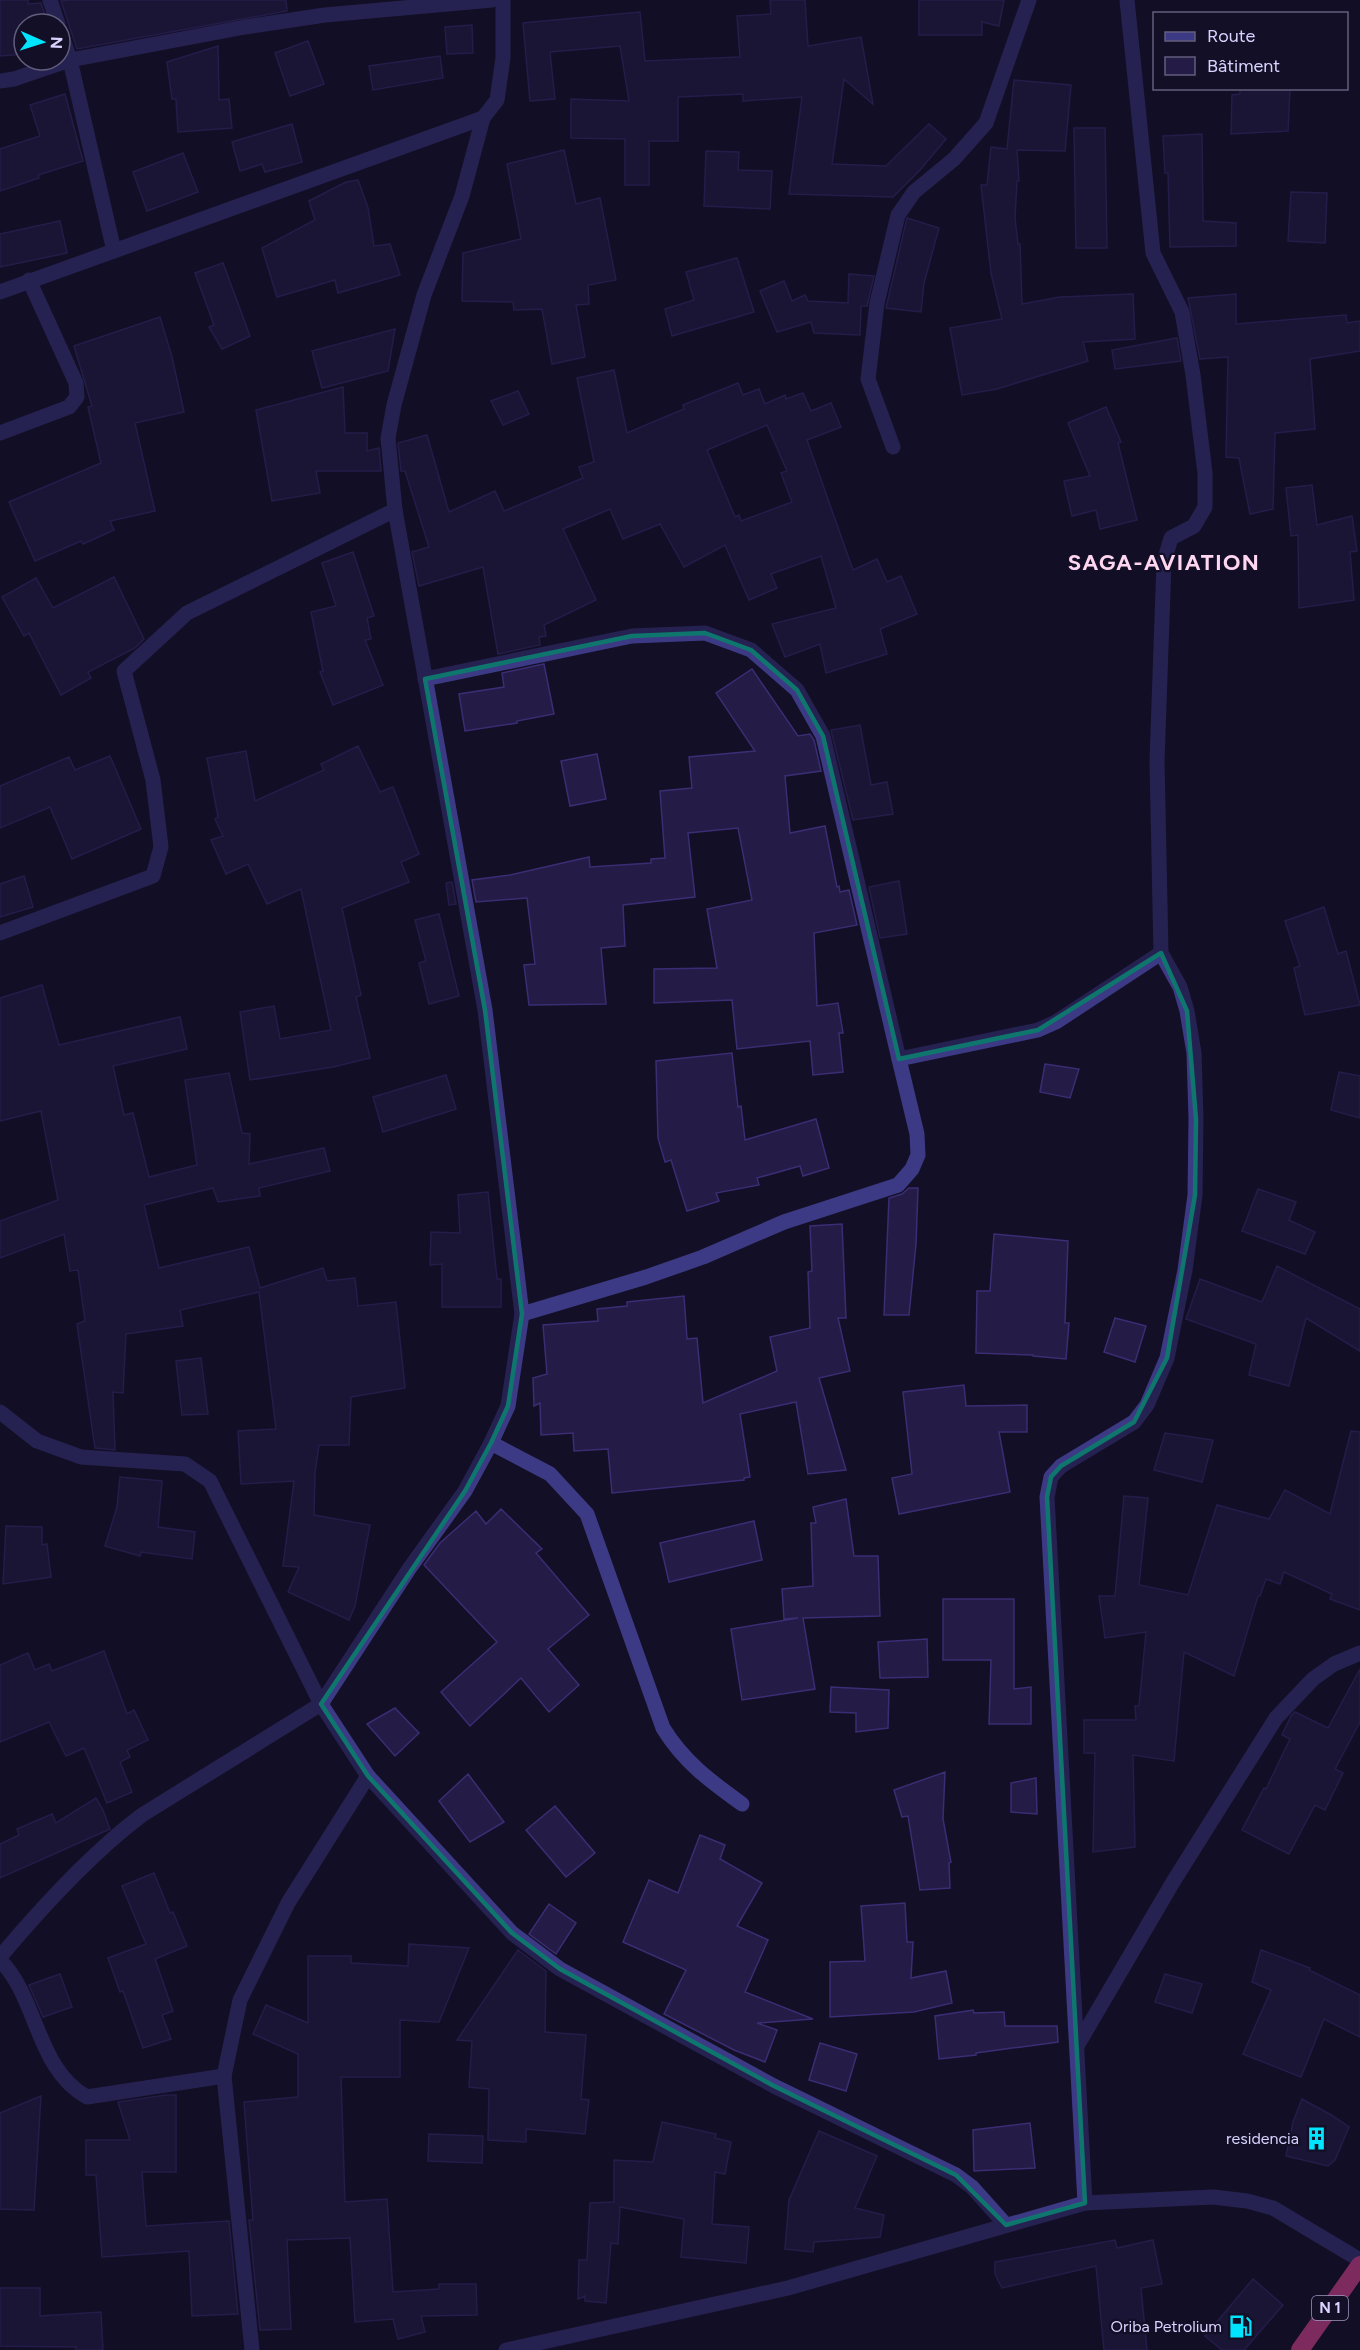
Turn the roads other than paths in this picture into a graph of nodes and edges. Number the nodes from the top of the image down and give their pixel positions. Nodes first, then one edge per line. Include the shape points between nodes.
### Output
1 (492, 0) edge
2 (502, 0) edge
3 (1029, 0) edge
4 (1127, 0) edge
5 (72, 60) edge
6 (72, 69) edge
7 (35, 72) edge
8 (0, 81) edge
9 (483, 118) junction
10 (114, 251) junction
11 (29, 280) junction
12 (0, 292) edge
13 (0, 433) edge
14 (893, 447) dead end
15 (395, 510) junction
16 (425, 679) junction
17 (0, 933) edge
18 (1161, 953) junction
19 (899, 1059) junction
20 (522, 1314) junction
21 (0, 1412) edge
22 (491, 1443) junction
23 (1360, 1653) edge
24 (321, 1704) junction
25 (368, 1776) junction
26 (742, 1804) dead end
27 (0, 1958) edge
28 (1077, 2046) junction
29 (224, 2076) junction
30 (1085, 2203) junction
31 (1006, 2225) junction
32 (1360, 2260) edge
33 (1360, 2265) edge
34 (252, 2350) edge
35 (506, 2350) edge
36 (1300, 2350) edge

1 - 5 street via 325,15
2 - 9 street via 503,58 497,100
3 - 14 street via 986,123 954,159 914,192 898,215 877,303 867,379
4 - 18 street via 1153,253 1182,312 1205,473 1205,507 1194,526 1171,538 1164,562 1158,761
6 - 10 street
7 - 8 street
9 - 10 street
9 - 15 street via 462,196 424,295 394,405 388,438
10 - 11 street
11 - 12 street
11 - 13 street via 76,383 77,397 69,407
15 - 16 street
15 - 17 street via 187,613 124,671 153,780 161,846 153,876
16 - 19 street via 632,636 705,633 751,650 796,690 823,736
16 - 20 street via 485,1010
18 - 19 street via 1038,1030
18 - 28 street via 1180,987 1187,1011 1194,1053 1196,1119 1195,1195 1167,1358 1147,1405 1134,1422 1061,1466 1051,1478 1047,1497
19 - 20 street via 917,1134 918,1155 898,1185 784,1222 646,1277
20 - 22 street via 508,1406
21 - 24 street via 37,1441 81,1457 185,1464 210,1481
22 - 24 street via 465,1491
22 - 26 street via 550,1474 588,1514 663,1728 677,1751
23 - 28 street via 1313,1679 1276,1718
24 - 25 street
24 - 27 street via 121,1830
25 - 29 street via 288,1903 240,2000
25 - 31 street via 512,1933 560,1969 774,2086 956,2175
27 - 29 street via 12,1972 45,2049 78,2092 87,2097
28 - 30 street
29 - 34 street
30 - 31 street
30 - 32 street via 1213,2197 1247,2201 1273,2208
31 - 35 street via 788,2288
33 - 36 highway, N 1

